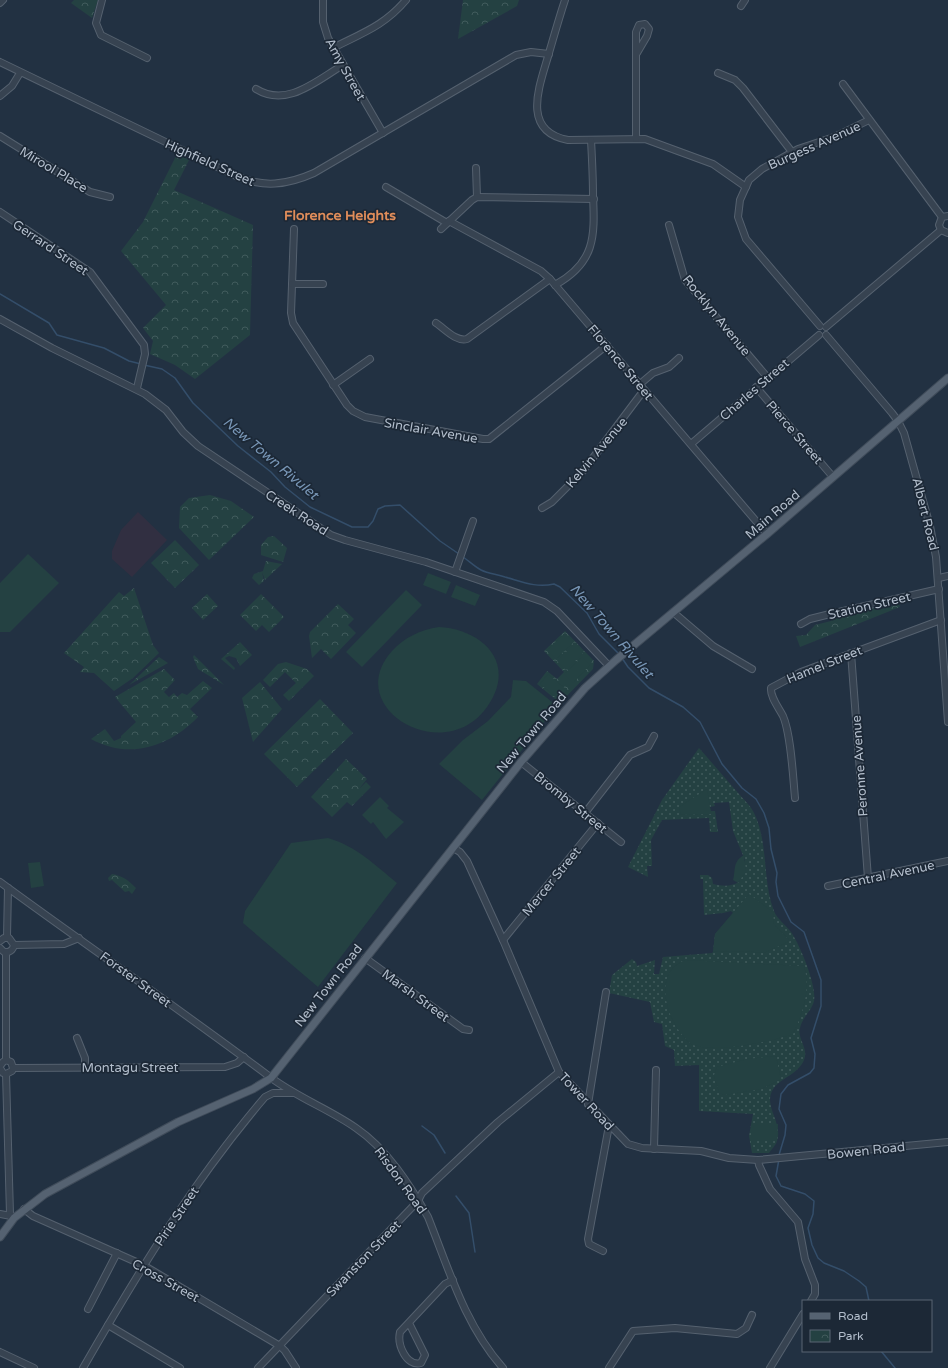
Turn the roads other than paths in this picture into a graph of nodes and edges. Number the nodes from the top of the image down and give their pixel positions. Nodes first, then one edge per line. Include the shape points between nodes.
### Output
1 (3, 0) edge
2 (102, 0) edge
3 (323, 0) edge
4 (406, 0) edge
5 (565, 0) edge
6 (745, 0) edge
7 (0, 3) edge
8 (741, 6) dead end
9 (333, 48) junction
10 (637, 53) dead end
11 (549, 54) junction
12 (147, 58) dead end
13 (0, 62) edge
14 (343, 65) junction
15 (20, 73) junction
16 (718, 73) dead end
17 (843, 84) dead end
18 (256, 89) dead end
19 (0, 96) edge
20 (869, 120) junction
21 (383, 133) junction
22 (0, 136) edge
23 (636, 139) junction
24 (591, 140) junction
25 (792, 152) junction
26 (476, 168) dead end
27 (386, 187) dead end
28 (746, 187) junction
29 (110, 197) dead end
30 (477, 197) junction
31 (594, 199) junction
32 (0, 212) edge
33 (945, 216) edge
34 (448, 222) junction
35 (669, 225) dead end
36 (294, 229) dead end
37 (441, 229) dead end
38 (941, 230) junction
39 (948, 233) edge
40 (550, 279) junction
41 (292, 284) junction
42 (323, 284) dead end
43 (555, 285) junction
44 (0, 319) edge
45 (436, 323) dead end
46 (823, 327) junction
47 (819, 335) junction
48 (826, 335) junction
49 (607, 346) junction
50 (679, 358) dead end
51 (370, 359) dead end
52 (768, 378) junction
53 (948, 378) edge
54 (640, 384) junction
55 (333, 385) junction
56 (756, 387) junction
57 (137, 388) junction
58 (644, 390) junction
59 (898, 421) junction
60 (691, 444) junction
61 (833, 477) junction
62 (542, 508) dead end
63 (473, 522) dead end
64 (767, 534) junction
65 (455, 572) junction
66 (948, 576) edge
67 (939, 578) junction
68 (939, 589) junction
69 (673, 612) junction
70 (941, 620) junction
71 (800, 624) dead end
72 (851, 653) junction
73 (609, 666) junction
74 (752, 669) dead end
75 (947, 677) edge
76 (948, 722) edge
77 (654, 736) dead end
78 (521, 762) junction
79 (795, 798) dead end
80 (585, 812) junction
81 (598, 823) junction
82 (621, 842) dead end
83 (453, 848) junction
84 (948, 861) edge
85 (868, 878) junction
86 (0, 882) edge
87 (828, 886) dead end
88 (8, 888) junction
89 (7, 937) junction
90 (79, 938) junction
91 (503, 940) junction
92 (0, 941) edge
93 (14, 944) junction
94 (0, 948) edge
95 (6, 952) junction
96 (365, 958) junction
97 (606, 992) dead end
98 (3, 1006) edge
99 (469, 1030) dead end
100 (77, 1038) dead end
101 (244, 1057) junction
102 (6, 1060) junction
103 (0, 1067) edge
104 (85, 1067) junction
105 (13, 1068) junction
106 (656, 1070) dead end
107 (559, 1072) junction
108 (6, 1074) junction
109 (271, 1078) junction
110 (293, 1093) junction
111 (586, 1102) junction
112 (611, 1127) junction
113 (948, 1142) edge
114 (0, 1147) edge
115 (8, 1147) junction
116 (654, 1149) junction
117 (784, 1158) joint
118 (758, 1160) junction
119 (418, 1200) junction
120 (24, 1209) junction
121 (0, 1214) edge
122 (12, 1216) junction
123 (0, 1237) edge
124 (603, 1251) dead end
125 (117, 1253) junction
126 (143, 1266) junction
127 (452, 1280) junction
128 (812, 1300) edge
129 (88, 1309) dead end
130 (752, 1315) dead end
131 (802, 1316) edge
132 (409, 1323) junction
133 (108, 1325) junction
134 (280, 1346) junction
135 (0, 1352) edge
136 (34, 1368) edge
137 (83, 1368) edge
138 (180, 1368) edge
139 (258, 1368) edge
140 (296, 1368) edge
141 (503, 1368) edge
142 (609, 1368) edge
143 (770, 1368) edge

1 - 7 street
2 - 12 street via 96,23 101,35
3 - 9 street, Amy Street via 323,22
4 - 9 street via 383,23
5 - 11 street
6 - 8 street
9 - 14 street, Amy Street
10 - 23 street
11 - 21 street, Highfield Street via 531,52 516,55
11 - 24 street via 536,97 537,112 542,124 562,139
13 - 15 street, Highfield Street
14 - 18 street via 288,96 271,96
14 - 21 street, Amy Street
15 - 19 street via 12,86
15 - 21 street, Highfield Street via 236,176 259,184 283,183 306,177
16 - 25 street via 735,80 743,88
17 - 20 street
20 - 25 street, Burgess Avenue via 834,137
20 - 33 street
22 - 29 street, Mirool Place via 90,192
23 - 24 street
23 - 28 street via 649,140 713,164
24 - 31 street
25 - 28 street, Burgess Avenue via 756,172
26 - 30 street
27 - 34 street, Florence Street
28 - 46 street, Burgess Avenue via 738,211 744,235
30 - 31 street
30 - 34 street
31 - 43 street via 595,230 589,250 576,270
32 - 57 street, Gerrard Street via 90,272 144,345 145,354
33 - 38 street via 939,225
34 - 37 street
34 - 40 street, Florence Street via 541,271
35 - 52 street, Rocklyn Avenue via 685,280
36 - 41 street, Sinclair Avenue
38 - 39 street
38 - 46 street
40 - 43 street, Florence Street
40 - 45 street via 467,339 456,338
41 - 42 street
41 - 55 street, Sinclair Avenue via 291,312 294,328
43 - 49 street, Florence Street
44 - 57 street, Creek Road via 52,348
46 - 47 street via 817,330
46 - 48 street via 828,331
47 - 48 street
47 - 52 street, Charles Street
48 - 59 street, Albert Road
49 - 54 street, Florence Street
49 - 55 street, Sinclair Avenue via 494,436 486,439 365,417 350,408
50 - 54 street
51 - 55 street
52 - 56 street, Charles Street
53 - 59 main road, Main Road
54 - 58 street, Florence Street
56 - 60 street, Charles Street
56 - 61 street, Pierce Street
57 - 65 street, Creek Road via 162,406 183,432 203,449 331,535
58 - 60 street, Florence Street
58 - 62 street, Kelvin Avenue via 583,471 552,502
59 - 61 main road, Main Road
59 - 67 street, Albert Road via 930,526
60 - 64 street, Florence Street
61 - 64 main road, Main Road
63 - 65 street
64 - 69 main road, Main Road
65 - 73 street, Creek Road via 550,604
66 - 67 street
67 - 68 street, Albert Road
68 - 70 street, Albert Road via 943,610
68 - 71 street, Station Street via 826,614
69 - 73 main road, Main Road
69 - 74 street via 713,646
70 - 72 street, Hamel Street
70 - 75 street, Albert Road
72 - 79 street, Hamel Street via 794,675 771,688 787,728
72 - 85 street, Peronne Avenue
73 - 78 main road, New Town Road via 565,710
75 - 76 street, Albert Road
77 - 80 street via 648,747 630,755
78 - 80 street, Bromby Street
78 - 83 main road, New Town Road
80 - 81 street, Bromby Street
81 - 82 street, Bromby Street
81 - 91 street, Mercer Street
83 - 91 street, Tower Road via 467,861
83 - 96 main road, New Town Road
84 - 85 street, Central Avenue
85 - 87 street, Central Avenue
86 - 88 street, Forster Street
88 - 89 street
88 - 90 street, Forster Street
89 - 92 street
89 - 93 street
90 - 93 street via 64,944
90 - 101 street, Forster Street
91 - 107 street, Tower Road
93 - 95 street via 12,949
94 - 95 street
95 - 98 street
96 - 99 street, Marsh Street via 463,1029
96 - 109 main road, New Town Road
97 - 111 street
98 - 102 street
100 - 104 street via 85,1058
101 - 104 street, Montagu Street via 237,1063 225,1067
101 - 109 street, Forster Street
102 - 103 street
102 - 105 street via 11,1062
103 - 108 street
104 - 105 street, Montagu Street
105 - 108 street
106 - 116 street
107 - 111 street, Tower Road
107 - 119 street, Swanston Street via 498,1122 422,1193
108 - 115 street
109 - 110 street, Risdon Road
109 - 120 main road, New Town Road via 253,1089 178,1122 45,1194
110 - 119 street, Risdon Road via 356,1128 374,1143
110 - 126 street, Pirie Street via 273,1093 265,1097 170,1222
111 - 112 street, Tower Road
112 - 116 street, Tower Road via 628,1144
112 - 124 street via 608,1131 588,1239 589,1244
113 - 117 street, Bowen Road
114 - 115 street
115 - 122 street
116 - 118 street, Tower Road via 701,1151 729,1158
117 - 118 street, Tower Road
118 - 128 street via 770,1189 798,1222 805,1259 814,1284 815,1294
119 - 127 street, Risdon Road via 428,1217
119 - 134 street, Swanston Street
120 - 122 main road, New Town Road
120 - 125 street, Cross Street via 33,1216
121 - 122 street
122 - 123 main road, New Town Road
125 - 126 street, Cross Street
125 - 129 street
126 - 133 street, Pirie Street
126 - 134 street, Cross Street
127 - 132 street via 445,1284
127 - 141 street, Risdon Road via 474,1328 490,1354
130 - 142 street via 746,1328 737,1334 675,1328 633,1331
131 - 143 street
132 - 132 street via 400,1332 400,1342 406,1358 411,1363 421,1363 425,1355
133 - 137 street, Pirie Street
133 - 138 street
134 - 139 street, Swanston Street
134 - 140 street, Cross Street
135 - 136 street

